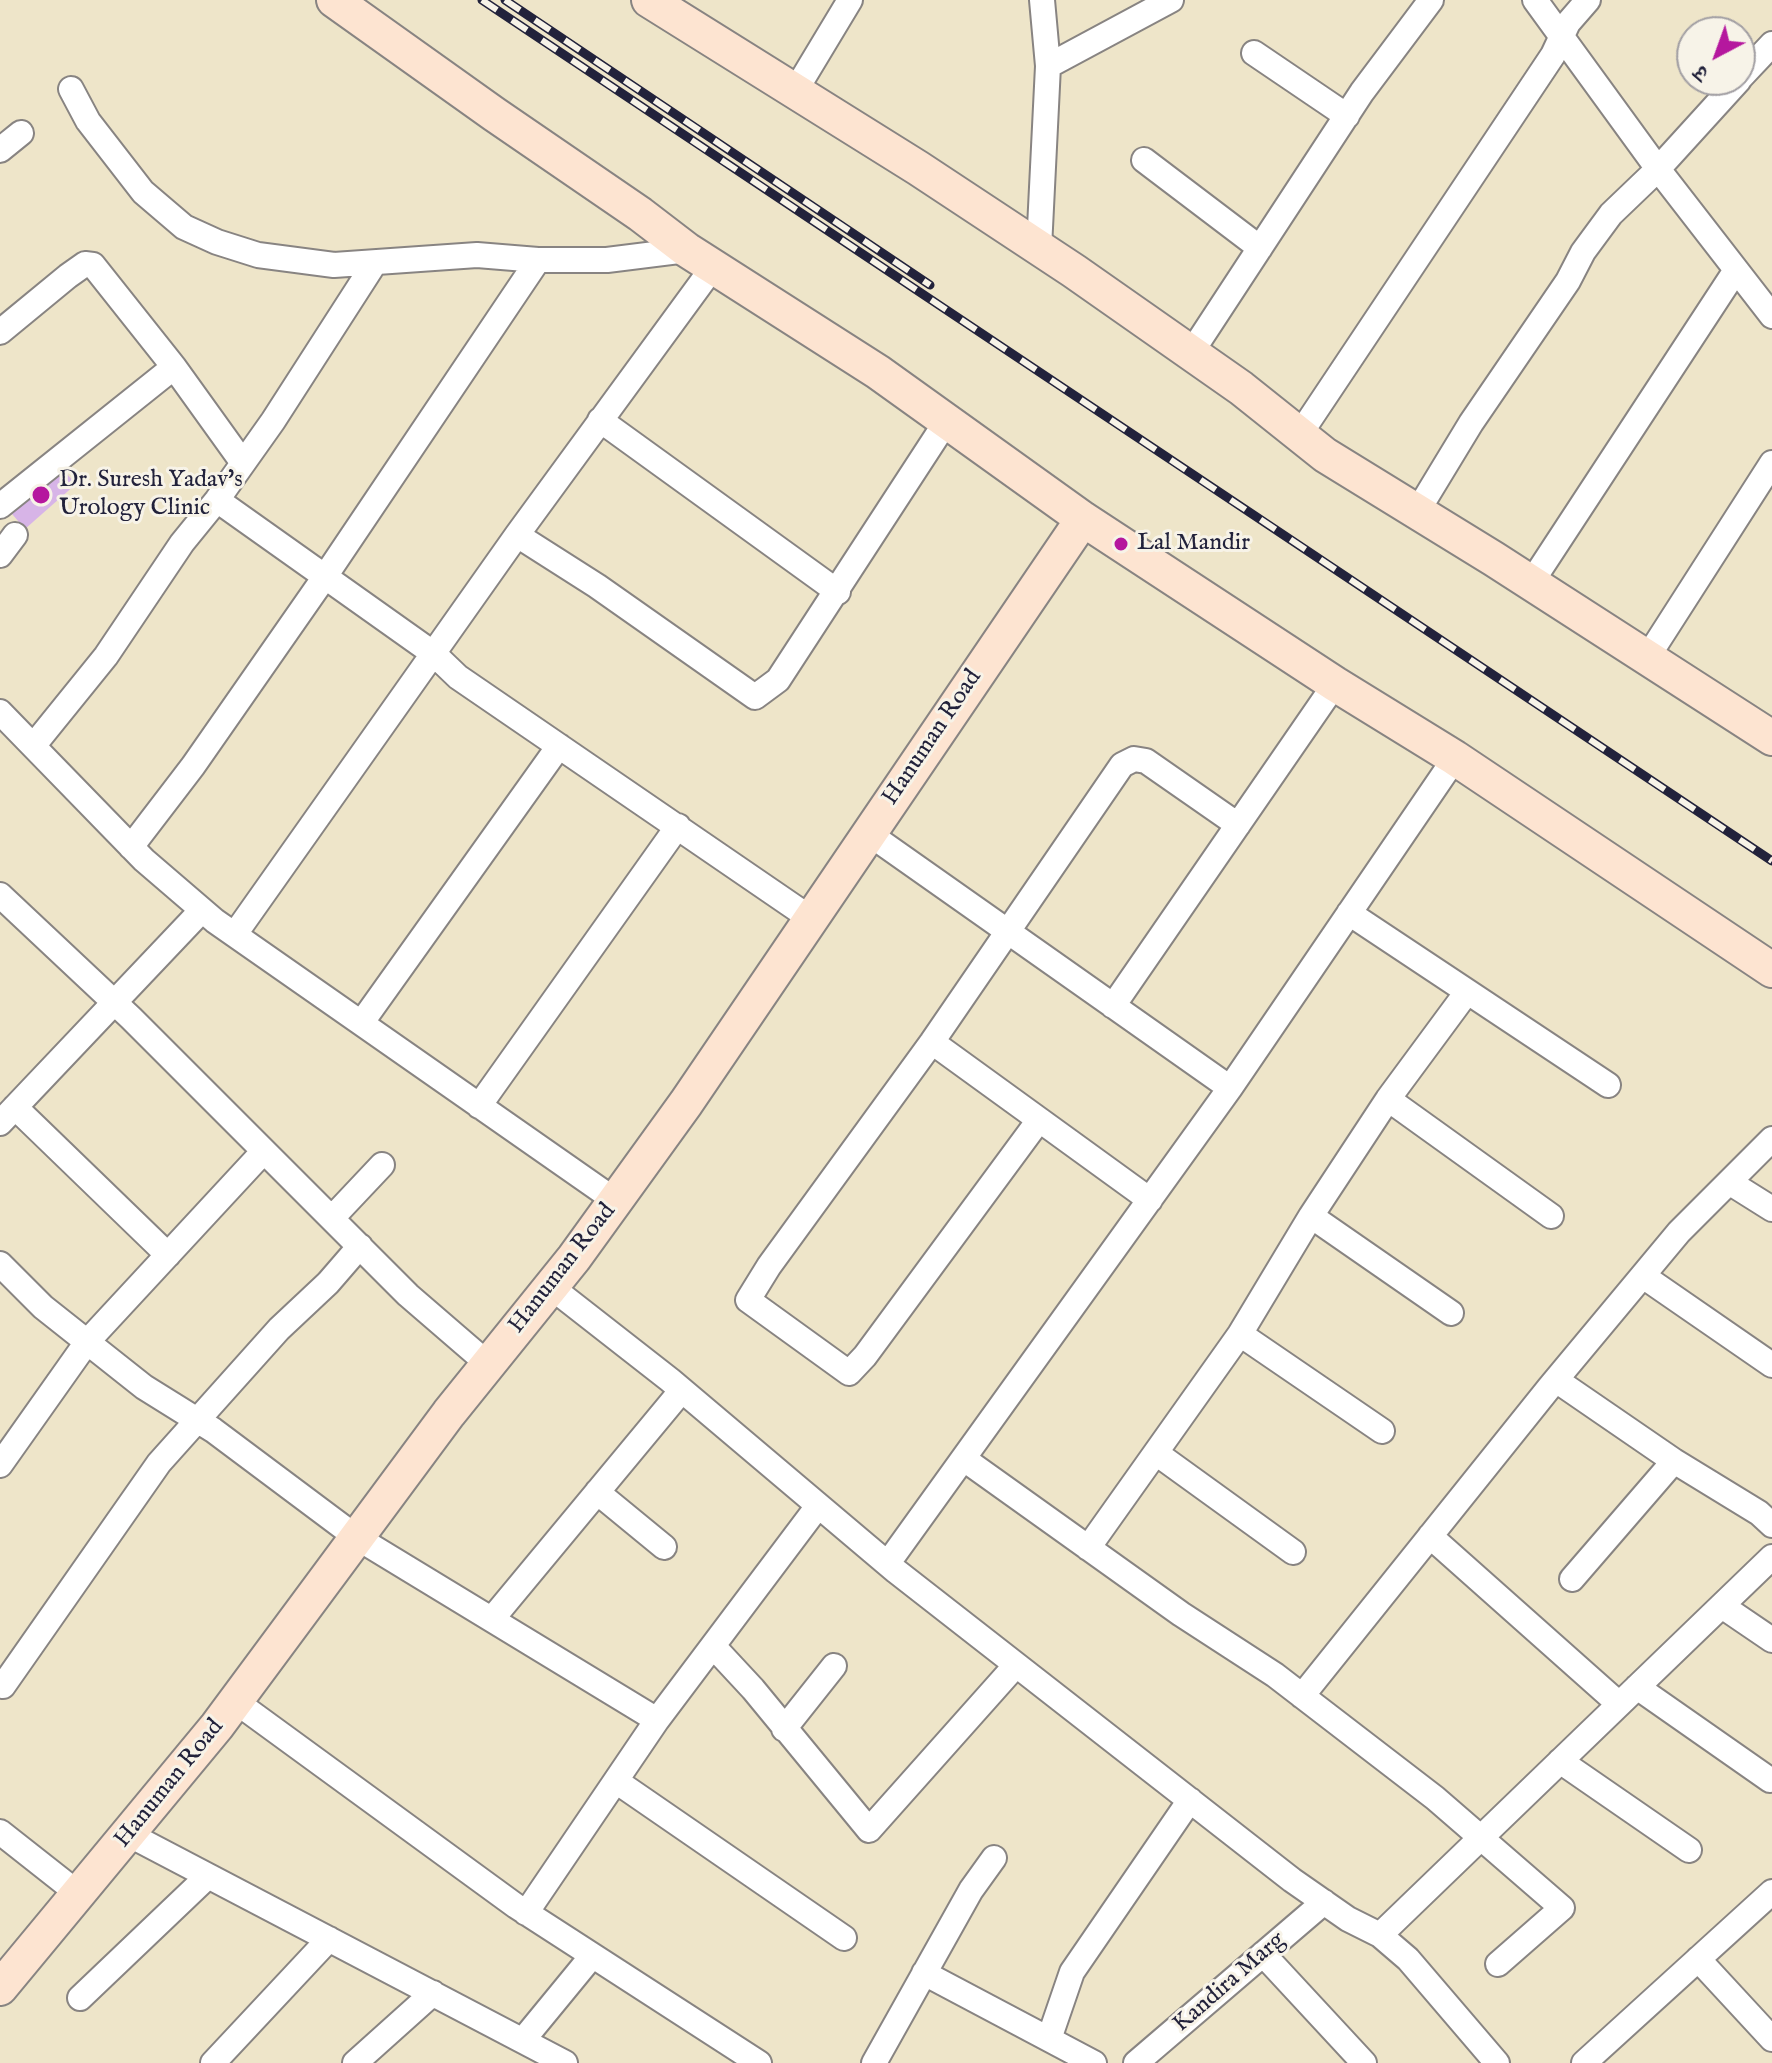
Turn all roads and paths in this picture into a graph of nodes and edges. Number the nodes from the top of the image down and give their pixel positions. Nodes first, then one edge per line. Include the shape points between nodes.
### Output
1 (334, 0) edge
2 (649, 0) edge
3 (850, 0) edge
4 (1042, 0) edge
5 (1171, 0) edge
6 (1431, 0) edge
7 (1535, 0) edge
8 (1588, 0) edge
9 (1562, 35) junction
10 (1772, 44) edge
11 (1254, 53) dead end
12 (1756, 61) edge
13 (1048, 66) junction
14 (71, 89) dead end
15 (794, 93) junction
16 (1724, 96) edge
17 (1347, 116) junction
18 (21, 133) dead end
19 (0, 150) edge
20 (1144, 160) dead end
21 (1658, 169) junction
22 (1039, 248) junction
23 (1260, 248) junction
24 (700, 259) junction
25 (538, 260) junction
26 (374, 264) junction
27 (1736, 270) junction
28 (1772, 316) edge
29 (0, 332) edge
30 (1191, 353) junction
31 (174, 367) junction
32 (600, 420) junction
33 (946, 422) junction
34 (1300, 434) junction
35 (243, 463) junction
36 (1772, 463) edge
37 (217, 500) junction
38 (0, 506) edge
39 (1417, 512) junction
40 (1083, 519) junction
41 (517, 535) junction
42 (324, 578) junction
43 (1531, 583) junction
44 (838, 592) junction
45 (434, 654) junction
46 (1647, 658) junction
47 (1335, 684) junction
48 (0, 712) edge
49 (1770, 732) edge
50 (34, 745) junction
51 (559, 746) junction
52 (1455, 758) junction
53 (1238, 825) junction
54 (678, 826) junction
55 (868, 833) junction
56 (131, 847) junction
57 (8, 903) edge
58 (202, 910) junction
59 (1349, 913) junction
60 (810, 918) junction
61 (0, 929) edge
62 (1007, 930) junction
63 (235, 934) junction
64 (1772, 970) edge
65 (1467, 992) junction
66 (114, 1004) junction
67 (1113, 1006) junction
68 (362, 1022) junction
69 (932, 1042) junction
70 (1608, 1085) dead end
71 (1230, 1088) junction
72 (1388, 1099) junction
73 (479, 1106) junction
74 (7, 1115) edge
75 (1039, 1120) junction
76 (1772, 1139) edge
77 (264, 1151) junction
78 (382, 1165) dead end
79 (1729, 1182) junction
80 (1150, 1200) junction
81 (616, 1201) junction
82 (1772, 1209) edge
83 (1311, 1216) junction
84 (1551, 1216) dead end
85 (332, 1218) junction
86 (360, 1246) junction
87 (168, 1255) junction
88 (0, 1264) edge
89 (1643, 1276) junction
90 (551, 1287) junction
91 (1451, 1313) dead end
92 (1240, 1334) junction
93 (87, 1342) junction
94 (488, 1364) junction
95 (1772, 1365) edge
96 (1556, 1380) junction
97 (682, 1390) junction
98 (197, 1421) junction
99 (1382, 1431) dead end
100 (1156, 1453) junction
101 (964, 1459) junction
102 (1674, 1461) junction
103 (0, 1465) edge
104 (597, 1492) junction
105 (818, 1506) junction
106 (1772, 1525) edge
107 (1430, 1536) junction
108 (356, 1537) junction
109 (664, 1547) dead end
110 (1088, 1548) junction
111 (1293, 1552) dead end
112 (1772, 1557) edge
113 (888, 1563) junction
114 (1572, 1579) dead end
115 (1722, 1606) junction
116 (492, 1619) junction
117 (1772, 1640) edge
118 (713, 1646) junction
119 (1016, 1665) junction
120 (834, 1666) dead end
121 (0, 1683) edge
122 (1637, 1687) junction
123 (1302, 1696) junction
124 (235, 1701) junction
125 (1619, 1704) junction
126 (657, 1720) junction
127 (784, 1729) junction
128 (1560, 1761) junction
129 (1770, 1780) dead end
130 (616, 1781) junction
131 (1190, 1800) junction
132 (0, 1832) edge
133 (130, 1835) junction
134 (1479, 1838) junction
135 (1689, 1850) dead end
136 (994, 1858) dead end
137 (208, 1876) junction
138 (1772, 1892) edge
139 (80, 1895) junction
140 (1324, 1902) junction
141 (526, 1913) junction
142 (1380, 1935) junction
143 (844, 1938) dead end
144 (329, 1939) junction
145 (1263, 1954) junction
146 (592, 1956) junction
147 (1698, 1959) junction
148 (1498, 1964) dead end
149 (924, 1973) junction
150 (0, 1988) edge
151 (433, 1993) junction
152 (80, 1998) dead end
153 (1049, 2039) junction
154 (1772, 2039) edge
155 (527, 2050) edge
156 (1353, 2059) edge
157 (213, 2063) edge
158 (355, 2063) edge
159 (565, 2063) edge
160 (759, 2063) edge
161 (874, 2063) edge
162 (1094, 2063) edge
163 (1136, 2063) edge
164 (1497, 2063) edge
165 (1584, 2063) edge

1 - 24 street
2 - 15 street
3 - 15 street
4 - 13 street
5 - 13 street
6 - 17 street
7 - 9 street
8 - 9 street
9 - 21 street
9 - 34 street
10 - 12 street
11 - 17 street
13 - 22 street
14 - 26 street via 88,121 143,192 184,227 258,255 334,265
15 - 22 street
16 - 21 street
17 - 23 street
18 - 19 street
20 - 23 street
21 - 27 street
21 - 39 street via 1611,214 1583,252
22 - 30 street
23 - 30 street
24 - 25 street
24 - 32 street
24 - 33 street via 878,372
25 - 26 street via 477,255
25 - 42 street
26 - 35 street
27 - 28 street
27 - 43 street
29 - 31 street via 68,276 85,264 93,265
30 - 34 street
31 - 35 street
31 - 38 street
32 - 41 street
32 - 44 street
33 - 40 street
33 - 44 street
34 - 39 street
35 - 37 street
36 - 46 street
37 - 42 street
37 - 50 street via 106,656
39 - 43 street
40 - 47 street
40 - 55 street, Hanuman Road
41 - 44 street via 755,697 778,680
41 - 45 street
42 - 45 street
42 - 56 street
43 - 46 street
45 - 51 street via 458,677
45 - 63 street
46 - 49 street
47 - 52 street
47 - 53 street
48 - 50 street
50 - 56 street
51 - 54 street
51 - 68 street
52 - 59 street
52 - 64 street
53 - 62 street via 1160,769 1134,759 1122,765
53 - 67 street
54 - 60 street
54 - 73 street
55 - 60 street, Hanuman Road
55 - 62 street
56 - 58 street
57 - 61 street
57 - 66 street
58 - 63 street
58 - 66 street
59 - 65 street
59 - 71 street
60 - 81 street, Hanuman Road
62 - 67 street
62 - 69 street
63 - 68 street
65 - 70 street
65 - 72 street
66 - 74 street
66 - 77 street
67 - 71 street
68 - 73 street
69 - 75 street
69 - 75 street via 748,1300 842,1369 849,1373 865,1356
71 - 80 street
72 - 83 street
72 - 84 street
73 - 81 street
74 - 87 street
75 - 80 street
76 - 79 street
77 - 85 street
77 - 87 street
78 - 85 street
79 - 82 street
79 - 89 street
80 - 101 street
81 - 90 street, Hanuman Road
83 - 91 street
83 - 92 street
85 - 86 street
86 - 94 street
86 - 98 street
87 - 93 street
88 - 93 street
89 - 95 street
89 - 96 street
90 - 94 street, Hanuman Road
90 - 97 street
92 - 99 street
92 - 100 street
93 - 98 street
93 - 103 street
94 - 108 street, Hanuman Road
96 - 102 street
96 - 107 street
97 - 104 street
97 - 105 street
98 - 108 street
98 - 121 street via 159,1463 3,1686
100 - 110 street
100 - 111 street
101 - 110 street
101 - 113 street
102 - 106 street
102 - 114 street
104 - 109 street
104 - 116 street
105 - 113 street
105 - 118 street
107 - 123 street
107 - 125 street
108 - 116 street
108 - 124 street, Hanuman Road
110 - 123 street
112 - 115 street
113 - 119 street
115 - 117 street
115 - 122 street
116 - 126 street
118 - 126 street
118 - 127 street
119 - 127 street via 869,1830
119 - 131 street
120 - 127 street
122 - 125 street
122 - 129 street
123 - 134 street
124 - 133 street, Hanuman Road
124 - 141 street
125 - 128 street
126 - 130 street
128 - 134 street
128 - 135 street
130 - 141 street
130 - 143 street
131 - 140 street
131 - 153 street via 1072,1972
132 - 139 street
133 - 137 street
133 - 139 street, Hanuman Road
134 - 142 street
134 - 148 street via 1562,1908
136 - 149 street
137 - 144 street
137 - 152 street
138 - 147 street
139 - 150 street, Hanuman Road
140 - 142 street
140 - 145 street, Kandira Marg
141 - 146 street
142 - 164 street via 1408,1959
144 - 151 street
144 - 157 street
145 - 156 street
145 - 163 street, Kandira Marg
146 - 155 street
146 - 160 street
147 - 154 street
147 - 165 street
149 - 153 street
149 - 161 street
151 - 155 street
151 - 158 street
153 - 162 street
155 - 159 street

